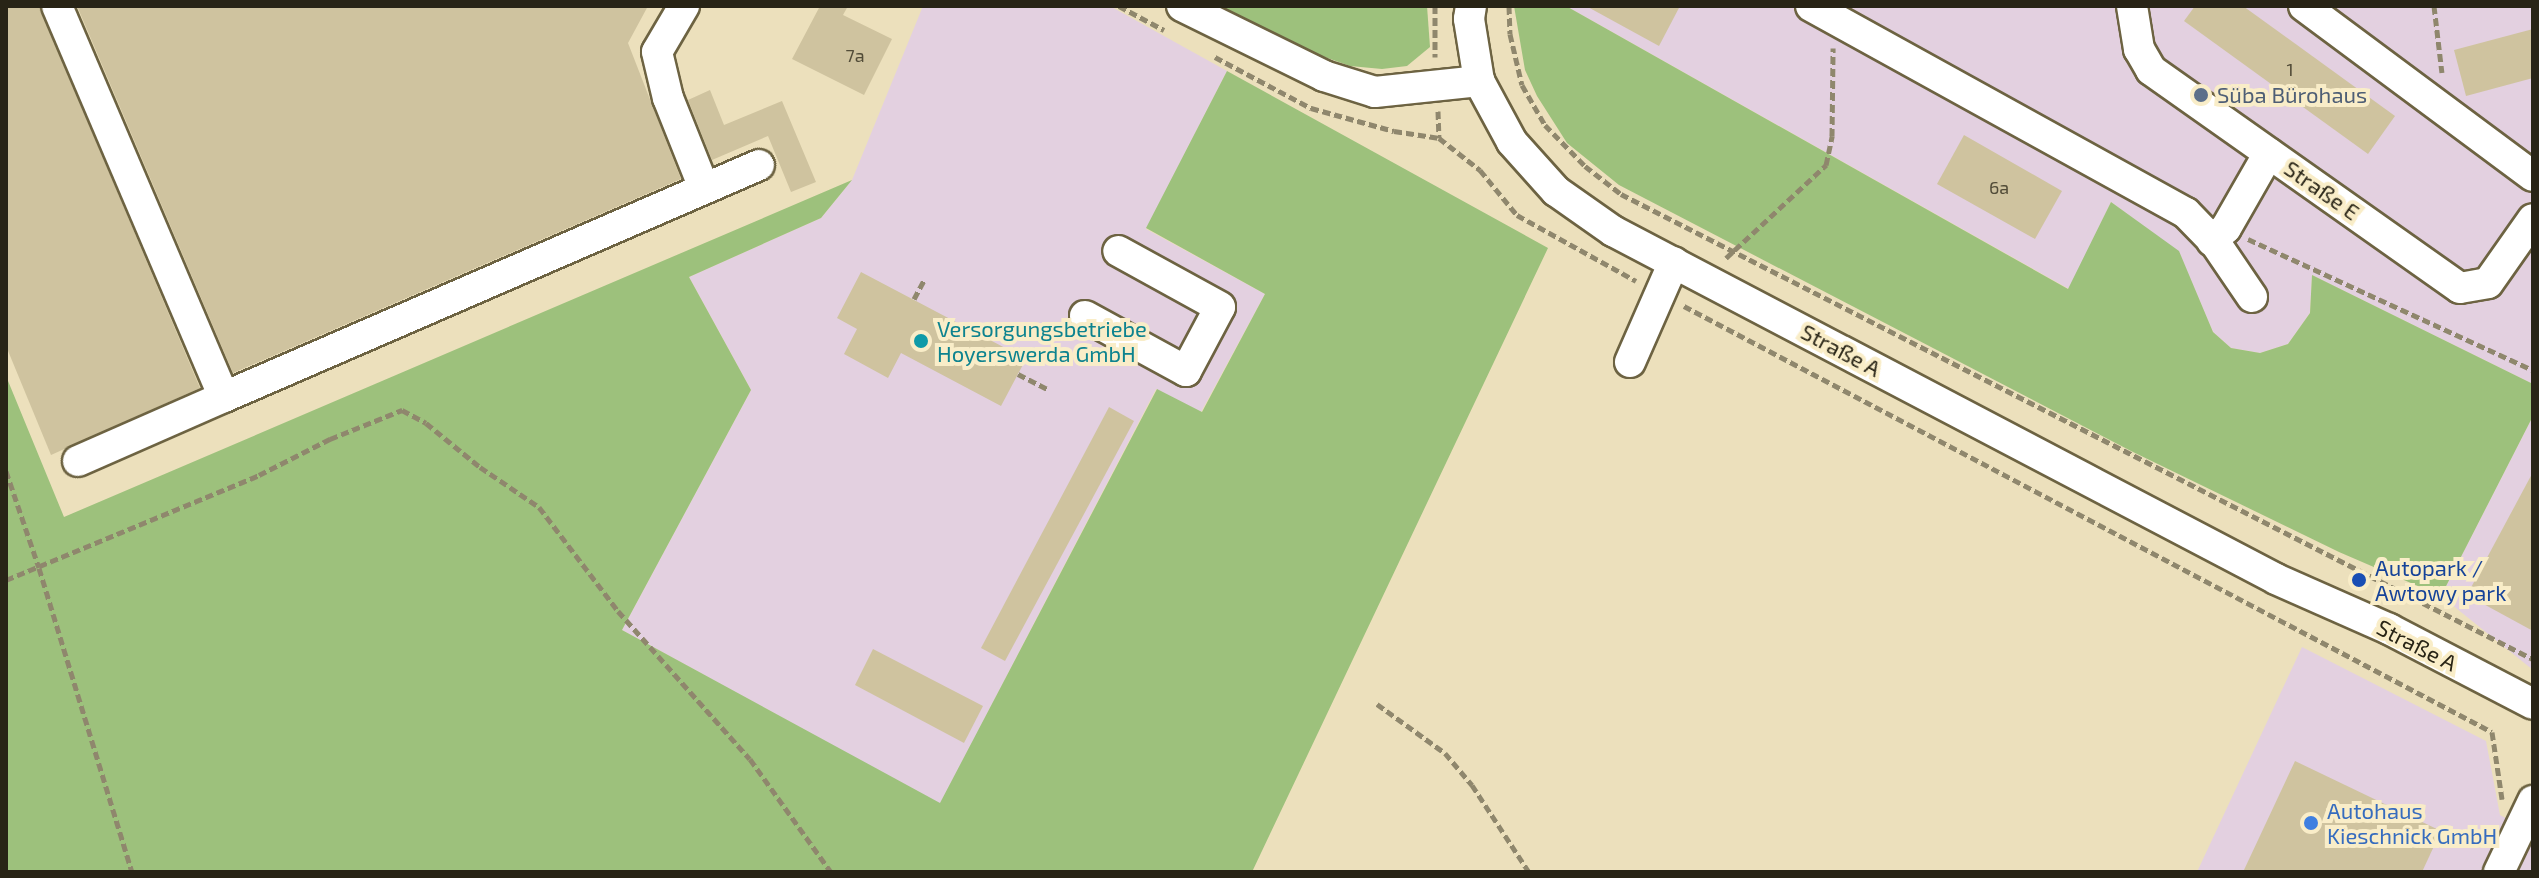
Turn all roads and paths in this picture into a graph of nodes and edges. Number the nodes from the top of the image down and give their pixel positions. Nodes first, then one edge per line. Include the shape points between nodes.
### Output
1 (57, 6) edge
2 (684, 6) edge
3 (1182, 6) edge
4 (1471, 6) edge
5 (1509, 6) edge
6 (2132, 6) edge
7 (2304, 6) edge
8 (2434, 6) edge
9 (1823, 13) edge
10 (1479, 81) junction
11 (2446, 113) junction
12 (2269, 153) junction
13 (759, 165) dead end
14 (1480, 170) dead end
15 (2533, 176) edge
16 (704, 188) junction
17 (2533, 219) edge
18 (2219, 234) junction
19 (1735, 250) junction
20 (1118, 251) dead end
21 (1674, 262) junction
22 (1705, 278) junction
23 (924, 280) dead end
24 (1660, 294) junction
25 (2252, 297) dead end
26 (914, 299) dead end
27 (1085, 316) dead end
28 (1630, 362) dead end
29 (2533, 370) edge
30 (1018, 374) dead end
31 (1048, 389) dead end
32 (224, 397) junction
33 (78, 461) dead end
34 (6, 471) edge
35 (39, 568) junction
36 (6, 580) edge
37 (2533, 659) edge
38 (1377, 704) dead end
39 (2533, 704) edge
40 (2530, 806) edge
41 (132, 872) edge
42 (831, 872) edge
43 (1529, 872) edge
44 (2499, 872) edge

1 - 32 street
2 - 16 street via 657,52 668,98
3 - 10 street via 1324,76 1375,92
4 - 10 street
5 - 19 path via 1522,85 1545,125 1621,194
6 - 12 street, Straße E via 2139,49 2151,70
7 - 11 street
8 - 11 path
9 - 18 street
9 - 19 path via 1832,136 1826,165
10 - 21 street, Straße A via 1512,142 1556,191 1613,231
11 - 15 street
12 - 17 street, Straße E via 2460,288 2488,283
12 - 18 street
13 - 16 street
14 - 24 path via 1517,215
16 - 32 street
18 - 25 street
18 - 29 path
19 - 22 path
19 - 37 path
20 - 27 street via 1220,307 1186,371
21 - 22 street, Straße A
21 - 24 street
22 - 39 street, Straße A via 2276,579 2389,629
23 - 26 path
24 - 28 street
24 - 40 path via 2492,732 2502,799
30 - 31 path
32 - 33 street
34 - 35 path
35 - 36 path
35 - 41 path
35 - 42 path via 402,410 539,507 618,611 750,759
38 - 43 path via 1445,753
40 - 44 street

